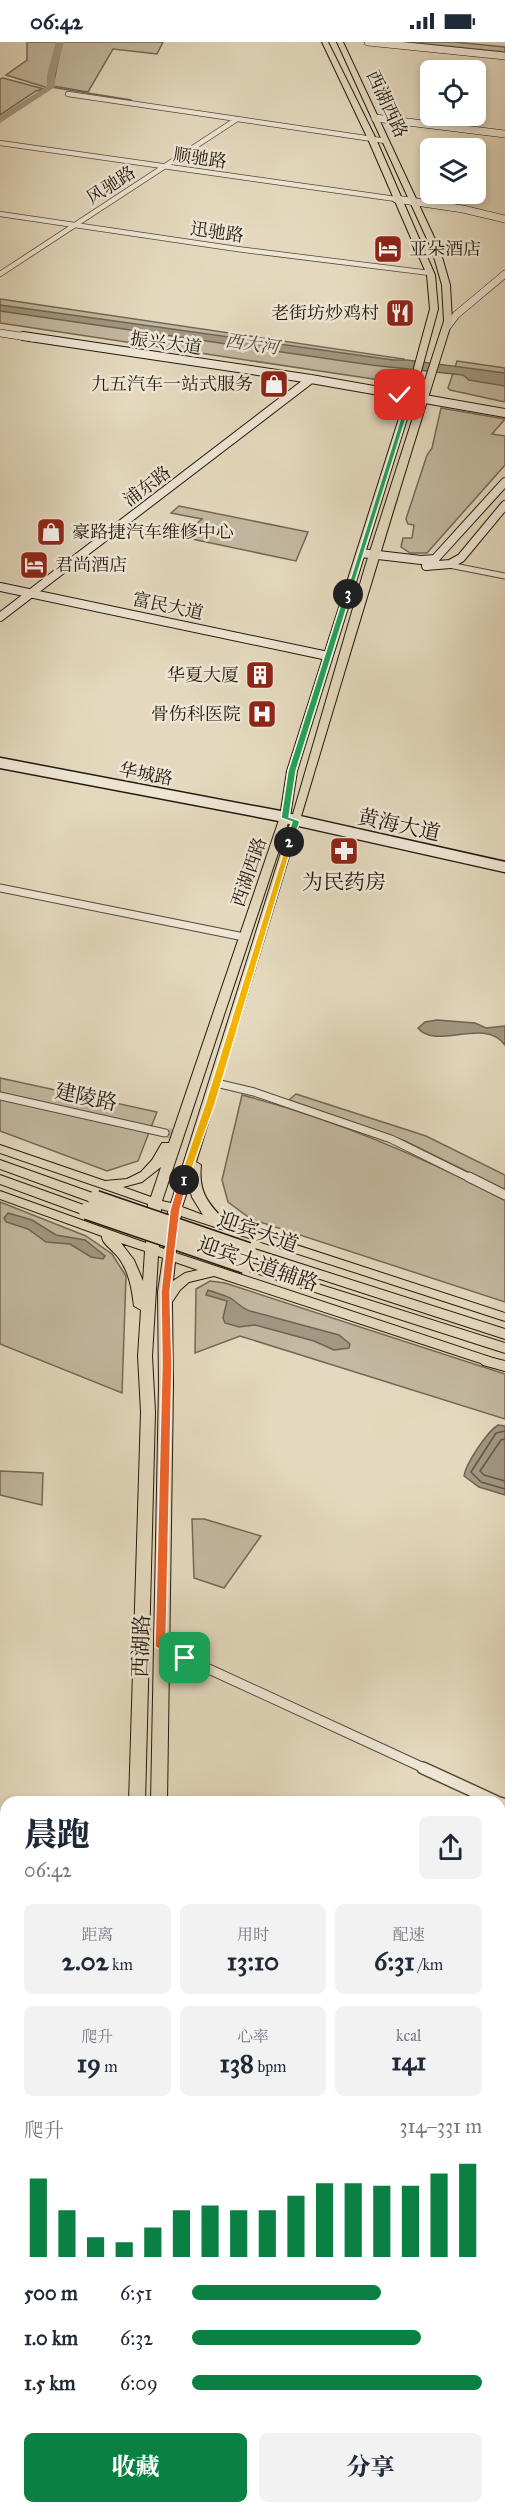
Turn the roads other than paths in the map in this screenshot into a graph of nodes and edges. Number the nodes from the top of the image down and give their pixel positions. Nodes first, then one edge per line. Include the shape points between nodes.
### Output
1 (325, 42) edge
2 (340, 42) edge
3 (368, 42) edge
4 (393, 42) edge
5 (505, 55) edge
6 (68, 94) dead end
7 (237, 119) junction
8 (376, 120) junction
9 (505, 135) edge
10 (372, 139) junction
11 (386, 141) junction
12 (0, 143) edge
13 (164, 167) junction
14 (397, 201) junction
15 (416, 203) junction
16 (0, 214) edge
17 (505, 221) edge
18 (75, 225) junction
19 (430, 273) junction
20 (0, 274) edge
21 (505, 274) edge
22 (0, 327) edge
23 (447, 327) junction
24 (0, 333) edge
25 (311, 379) junction
26 (411, 393) junction
27 (425, 396) junction
28 (505, 407) edge
29 (505, 413) edge
30 (505, 482) edge
31 (501, 492) edge
32 (505, 505) edge
33 (360, 555) junction
34 (374, 556) junction
35 (415, 560) junction
36 (445, 565) junction
37 (505, 576) edge
38 (0, 587) edge
39 (30, 594) junction
40 (0, 617) edge
41 (328, 656) junction
42 (0, 763) edge
43 (290, 816) junction
44 (505, 859) edge
45 (505, 867) edge
46 (0, 888) edge
47 (244, 937) junction
48 (216, 1083) junction
49 (194, 1084) junction
50 (0, 1096) edge
51 (208, 1110) junction
52 (170, 1134) junction
53 (0, 1149) edge
54 (0, 1164) edge
55 (0, 1179) edge
56 (88, 1180) junction
57 (0, 1194) edge
58 (505, 1195) edge
59 (155, 1203) junction
60 (92, 1205) junction
61 (175, 1210) junction
62 (73, 1221) junction
63 (273, 1243) junction
64 (151, 1250) junction
65 (170, 1256) junction
66 (247, 1258) junction
67 (261, 1288) junction
68 (505, 1317) edge
69 (505, 1334) edge
70 (505, 1348) edge
71 (145, 1356) junction
72 (488, 1362) joint
73 (167, 1364) junction
74 (505, 1367) edge
75 (161, 1647) junction
76 (138, 1755) junction
77 (132, 1796) edge
78 (136, 1796) edge
79 (161, 1796) edge
80 (485, 1796) edge

1 - 10 main road, 西湖西路
2 - 8 main road, 西湖西路
3 - 5 main road
4 - 5 main road
6 - 7 street
7 - 10 street
7 - 13 street, 风驰路
8 - 9 main road
8 - 11 main road, 西湖西路
10 - 11 street
10 - 14 main road, 西湖西路
11 - 15 main road, 西湖西路
12 - 13 street, 顺驰路
13 - 14 street, 顺驰路
13 - 18 street, 风驰路
14 - 15 main road
14 - 19 main road, 西湖西路
15 - 17 main road
15 - 23 main road, 西湖西路 via 445,276
16 - 18 street, 迅驰路
18 - 19 street, 迅驰路
18 - 20 street, 风驰路
19 - 26 main road, 西湖西路 via 434,309
21 - 23 main road
22 - 26 main road, 振兴大道
23 - 27 main road, 西湖西路
24 - 25 main road, 振兴大道
25 - 26 main road, 振兴大道
25 - 39 main road, 浦东路
26 - 27 main road, 振兴大道
26 - 33 main road, 西湖西路
27 - 28 main road, 振兴大道
27 - 29 main road, 振兴大道
27 - 34 main road, 西湖西路
30 - 31 main road
31 - 35 main road via 440,556
32 - 36 main road via 461,558
33 - 34 main road
33 - 41 main road, 西湖西路
34 - 35 main road
34 - 36 main road
34 - 43 main road, 西湖西路
35 - 36 street
36 - 37 street
38 - 39 main road, 富民大道
39 - 40 main road, 浦东路
39 - 41 main road, 富民大道
41 - 43 main road, 西湖西路 via 292,771
42 - 43 main road, 华城路
43 - 44 main road, 黄海大道
43 - 45 main road, 黄海大道
43 - 47 main road, 西湖西路
43 - 48 main road, 西湖西路
46 - 47 street
47 - 49 main road, 西湖西路
48 - 51 main road, 西湖西路
48 - 58 street via 254,1092 391,1139
49 - 52 main road
49 - 59 main road, 西湖西路
50 - 52 street, 建陵路
51 - 61 main road, 西湖西路
51 - 63 main road via 192,1174 202,1202 218,1222
52 - 56 main road via 146,1176 115,1184
53 - 56 main road, 迎宾大道辅路
54 - 60 highway, 迎宾大道
55 - 60 highway, 迎宾大道
56 - 59 main road, 迎宾大道辅路
57 - 62 main road, 迎宾大道辅路
59 - 61 main road, 迎宾大道辅路
59 - 64 main road, 西湖路
60 - 66 highway, 迎宾大道, bridge
61 - 63 main road, 迎宾大道辅路
61 - 65 main road, 西湖路
62 - 64 main road, 迎宾大道辅路
62 - 71 main road via 117,1244 131,1265 140,1285
63 - 68 main road, 迎宾大道辅路
64 - 65 main road, 迎宾大道辅路
64 - 71 main road, 西湖路
65 - 67 main road, 迎宾大道辅路
65 - 73 main road, 西湖路 via 165,1292
66 - 69 highway, 迎宾大道
66 - 70 highway, 迎宾大道
67 - 72 main road, 迎宾大道辅路
67 - 73 main road via 201,1273 189,1275 175,1285 168,1297
71 - 76 main road, 西湖路 via 148,1412
72 - 74 highway
73 - 75 main road, 西湖路
75 - 79 main road, 西湖路
75 - 80 street
76 - 77 main road
76 - 78 main road, 西湖路

